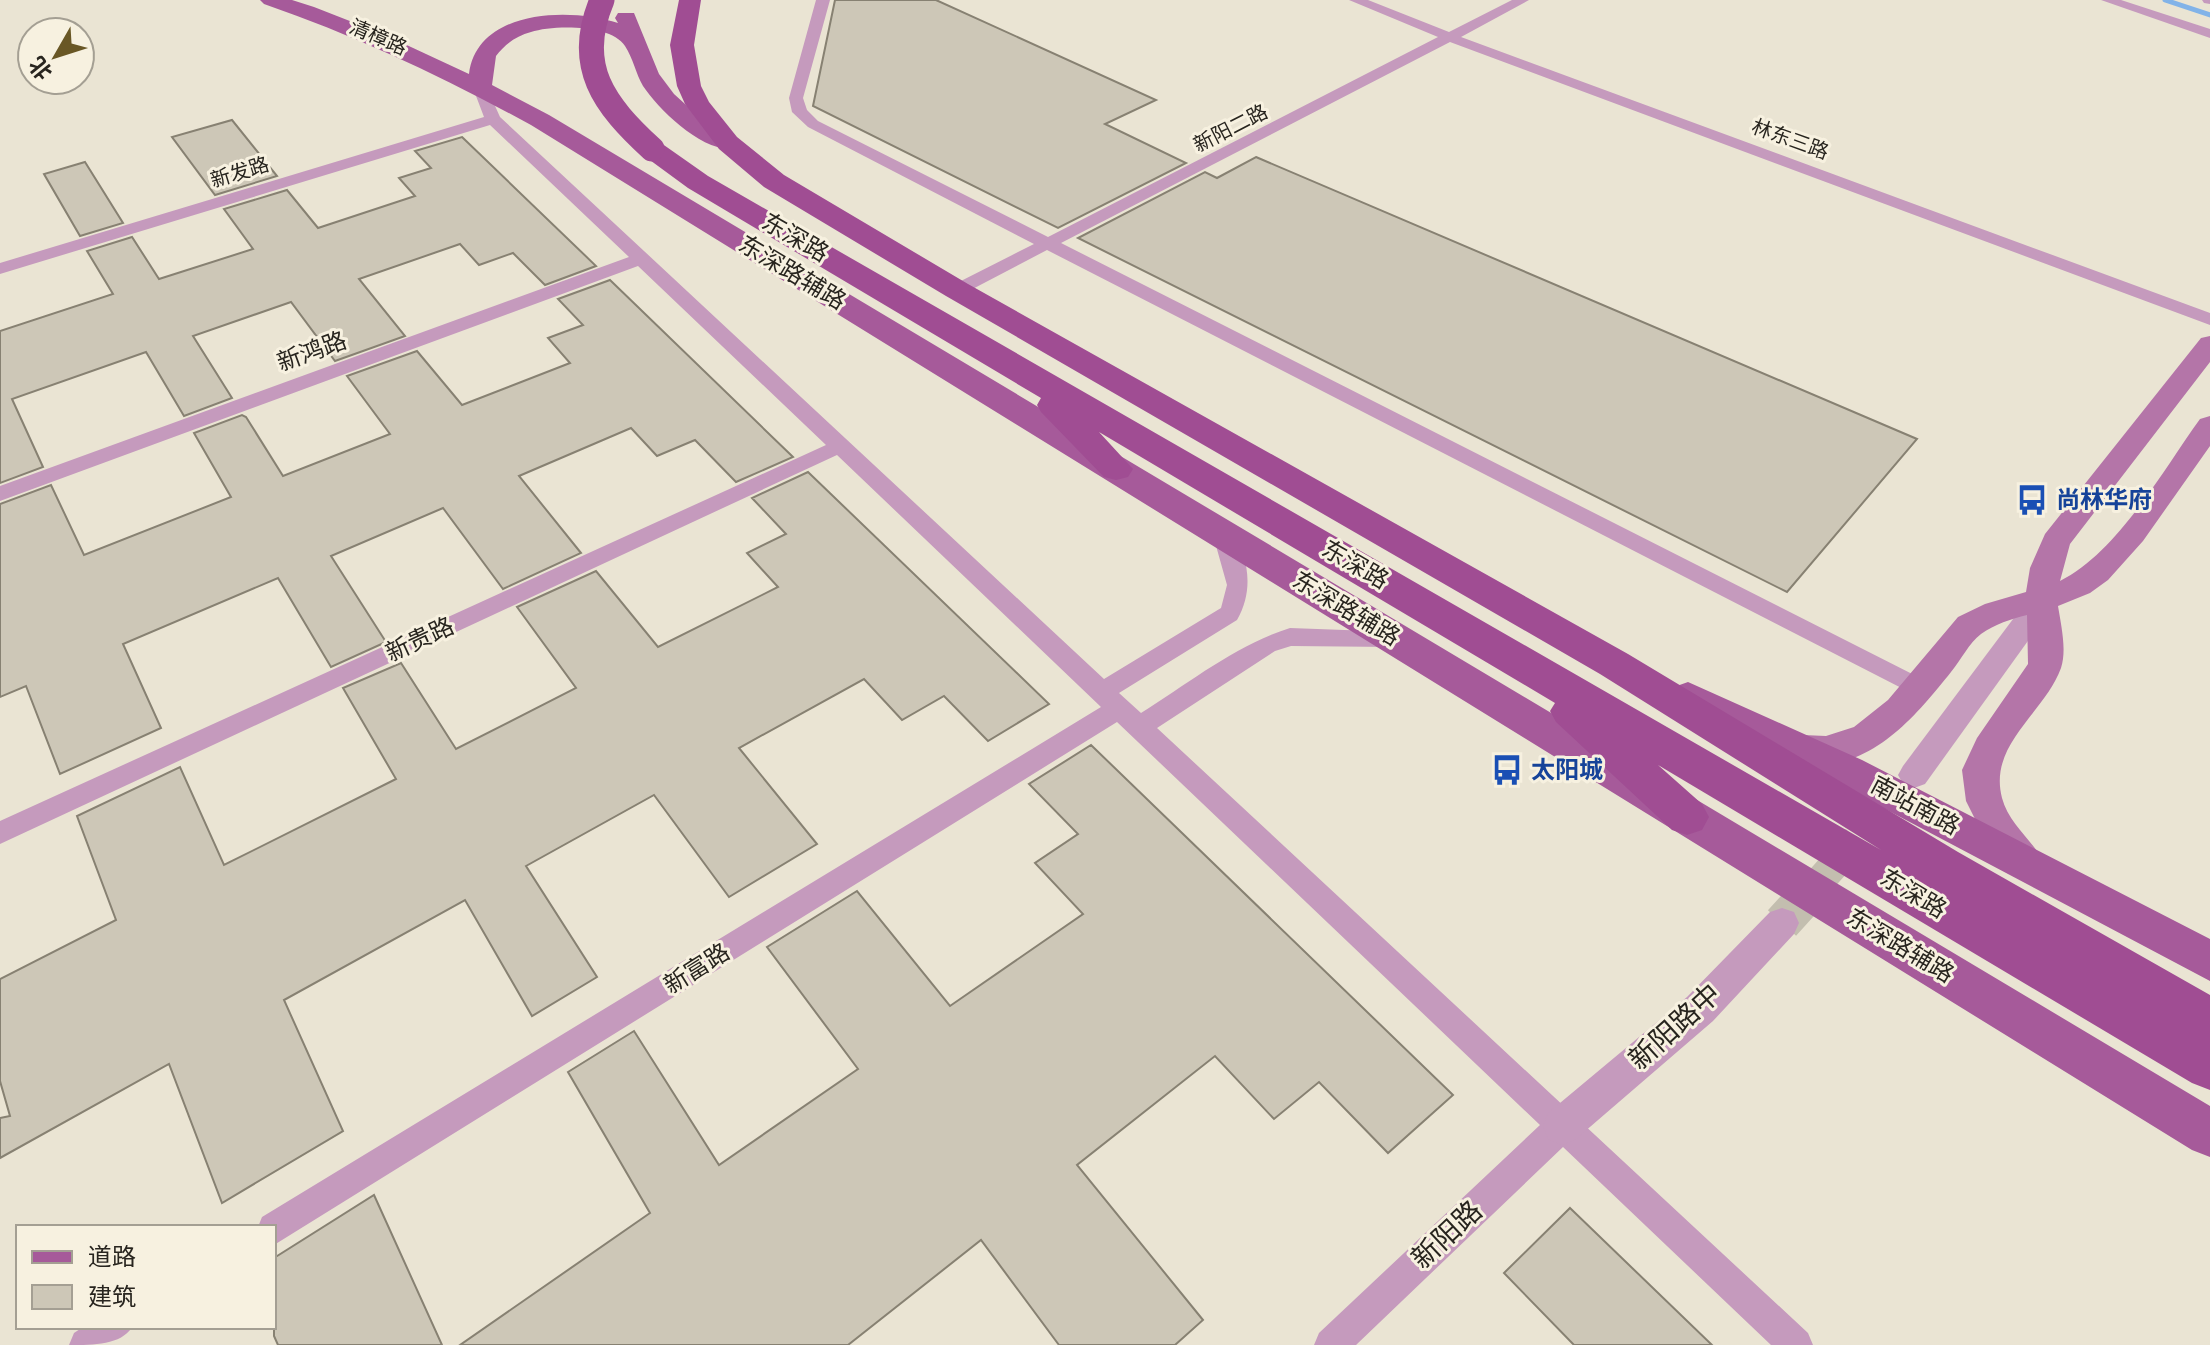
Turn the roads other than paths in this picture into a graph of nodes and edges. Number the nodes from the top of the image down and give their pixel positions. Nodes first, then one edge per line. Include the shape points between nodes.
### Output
1 (271, 0) edge
2 (602, 0) edge
3 (611, 0) edge
4 (690, 0) edge
5 (823, 0) edge
6 (1356, 0) edge
7 (1522, 0) edge
8 (2108, 0) edge
9 (2210, 34) edge
10 (1455, 37) junction
11 (635, 42) junction
12 (480, 88) junction
13 (493, 119) junction
14 (728, 143) junction
15 (1048, 244) junction
16 (641, 259) junction
17 (0, 269) edge
18 (957, 290) junction
19 (2210, 319) edge
20 (2210, 344) edge
21 (1016, 368) junction
22 (2210, 425) edge
23 (840, 446) junction
24 (1116, 469) junction
25 (0, 494) edge
26 (1224, 535) junction
27 (2041, 602) junction
28 (1393, 638) junction
29 (1509, 654) junction
30 (1614, 664) junction
31 (1919, 688) junction
32 (1120, 709) junction
33 (1803, 749) junction
34 (1914, 775) dead end
35 (1687, 817) junction
36 (0, 833) edge
37 (2028, 865) junction
38 (1782, 923) tunnel mouth
39 (2210, 961) edge
40 (2210, 1021) edge
41 (2210, 1066) edge
42 (1562, 1126) junction
43 (2210, 1133) edge
44 (276, 1228) edge
45 (112, 1329) edge
46 (86, 1345) edge
47 (1331, 1345) edge
48 (1796, 1345) edge

1 - 12 main road, 清樟路 via 373,35
2 - 21 highway, 东深路, bridge via 587,38 597,85 623,124 698,182
3 - 11 main road via 628,21
4 - 14 highway, 东深路 via 682,45 689,86
5 - 15 street via 796,98 800,112 813,124
6 - 10 street, 林东三路
7 - 10 street, 新阳二路
8 - 9 street
10 - 15 street, 新阳二路
10 - 19 street, 林东三路
11 - 12 main road via 588,22 530,26 504,37 487,52
11 - 14 main road via 662,98 695,126
12 - 13 street
12 - 24 main road, 东深路辅路
13 - 16 street
13 - 17 street, 新发路
14 - 18 highway, 东深路 via 774,181
15 - 18 street, 新阳二路
15 - 31 street
16 - 23 street
16 - 25 street, 新鸿路
18 - 30 highway, 东深路
20 - 27 main road via 2056,541
21 - 24 highway
21 - 29 highway, 东深路
22 - 27 main road via 2107,565 2078,586
23 - 32 street
23 - 36 street, 新贵路
24 - 26 main road, 东深路辅路
26 - 28 main road, 东深路辅路
26 - 32 street via 1239,582 1238,602
27 - 31 main road via 1969,626
27 - 34 street
27 - 37 main road via 2045,666 1980,770 1984,801 2003,838
28 - 32 street via 1290,637
28 - 35 main road, 东深路辅路
29 - 35 highway
29 - 41 highway, 东深路
30 - 33 main road, 南站南路
30 - 40 highway, 东深路
31 - 33 main road via 1880,728 1851,745 1819,752
32 - 42 street
32 - 44 street, 新富路
33 - 37 main road, 南站南路
35 - 43 main road, 东深路辅路
37 - 39 main road, 南站南路
38 - 42 street, 新阳路中 via 1700,1009
42 - 47 street, 新阳路
42 - 48 street
45 - 46 street

